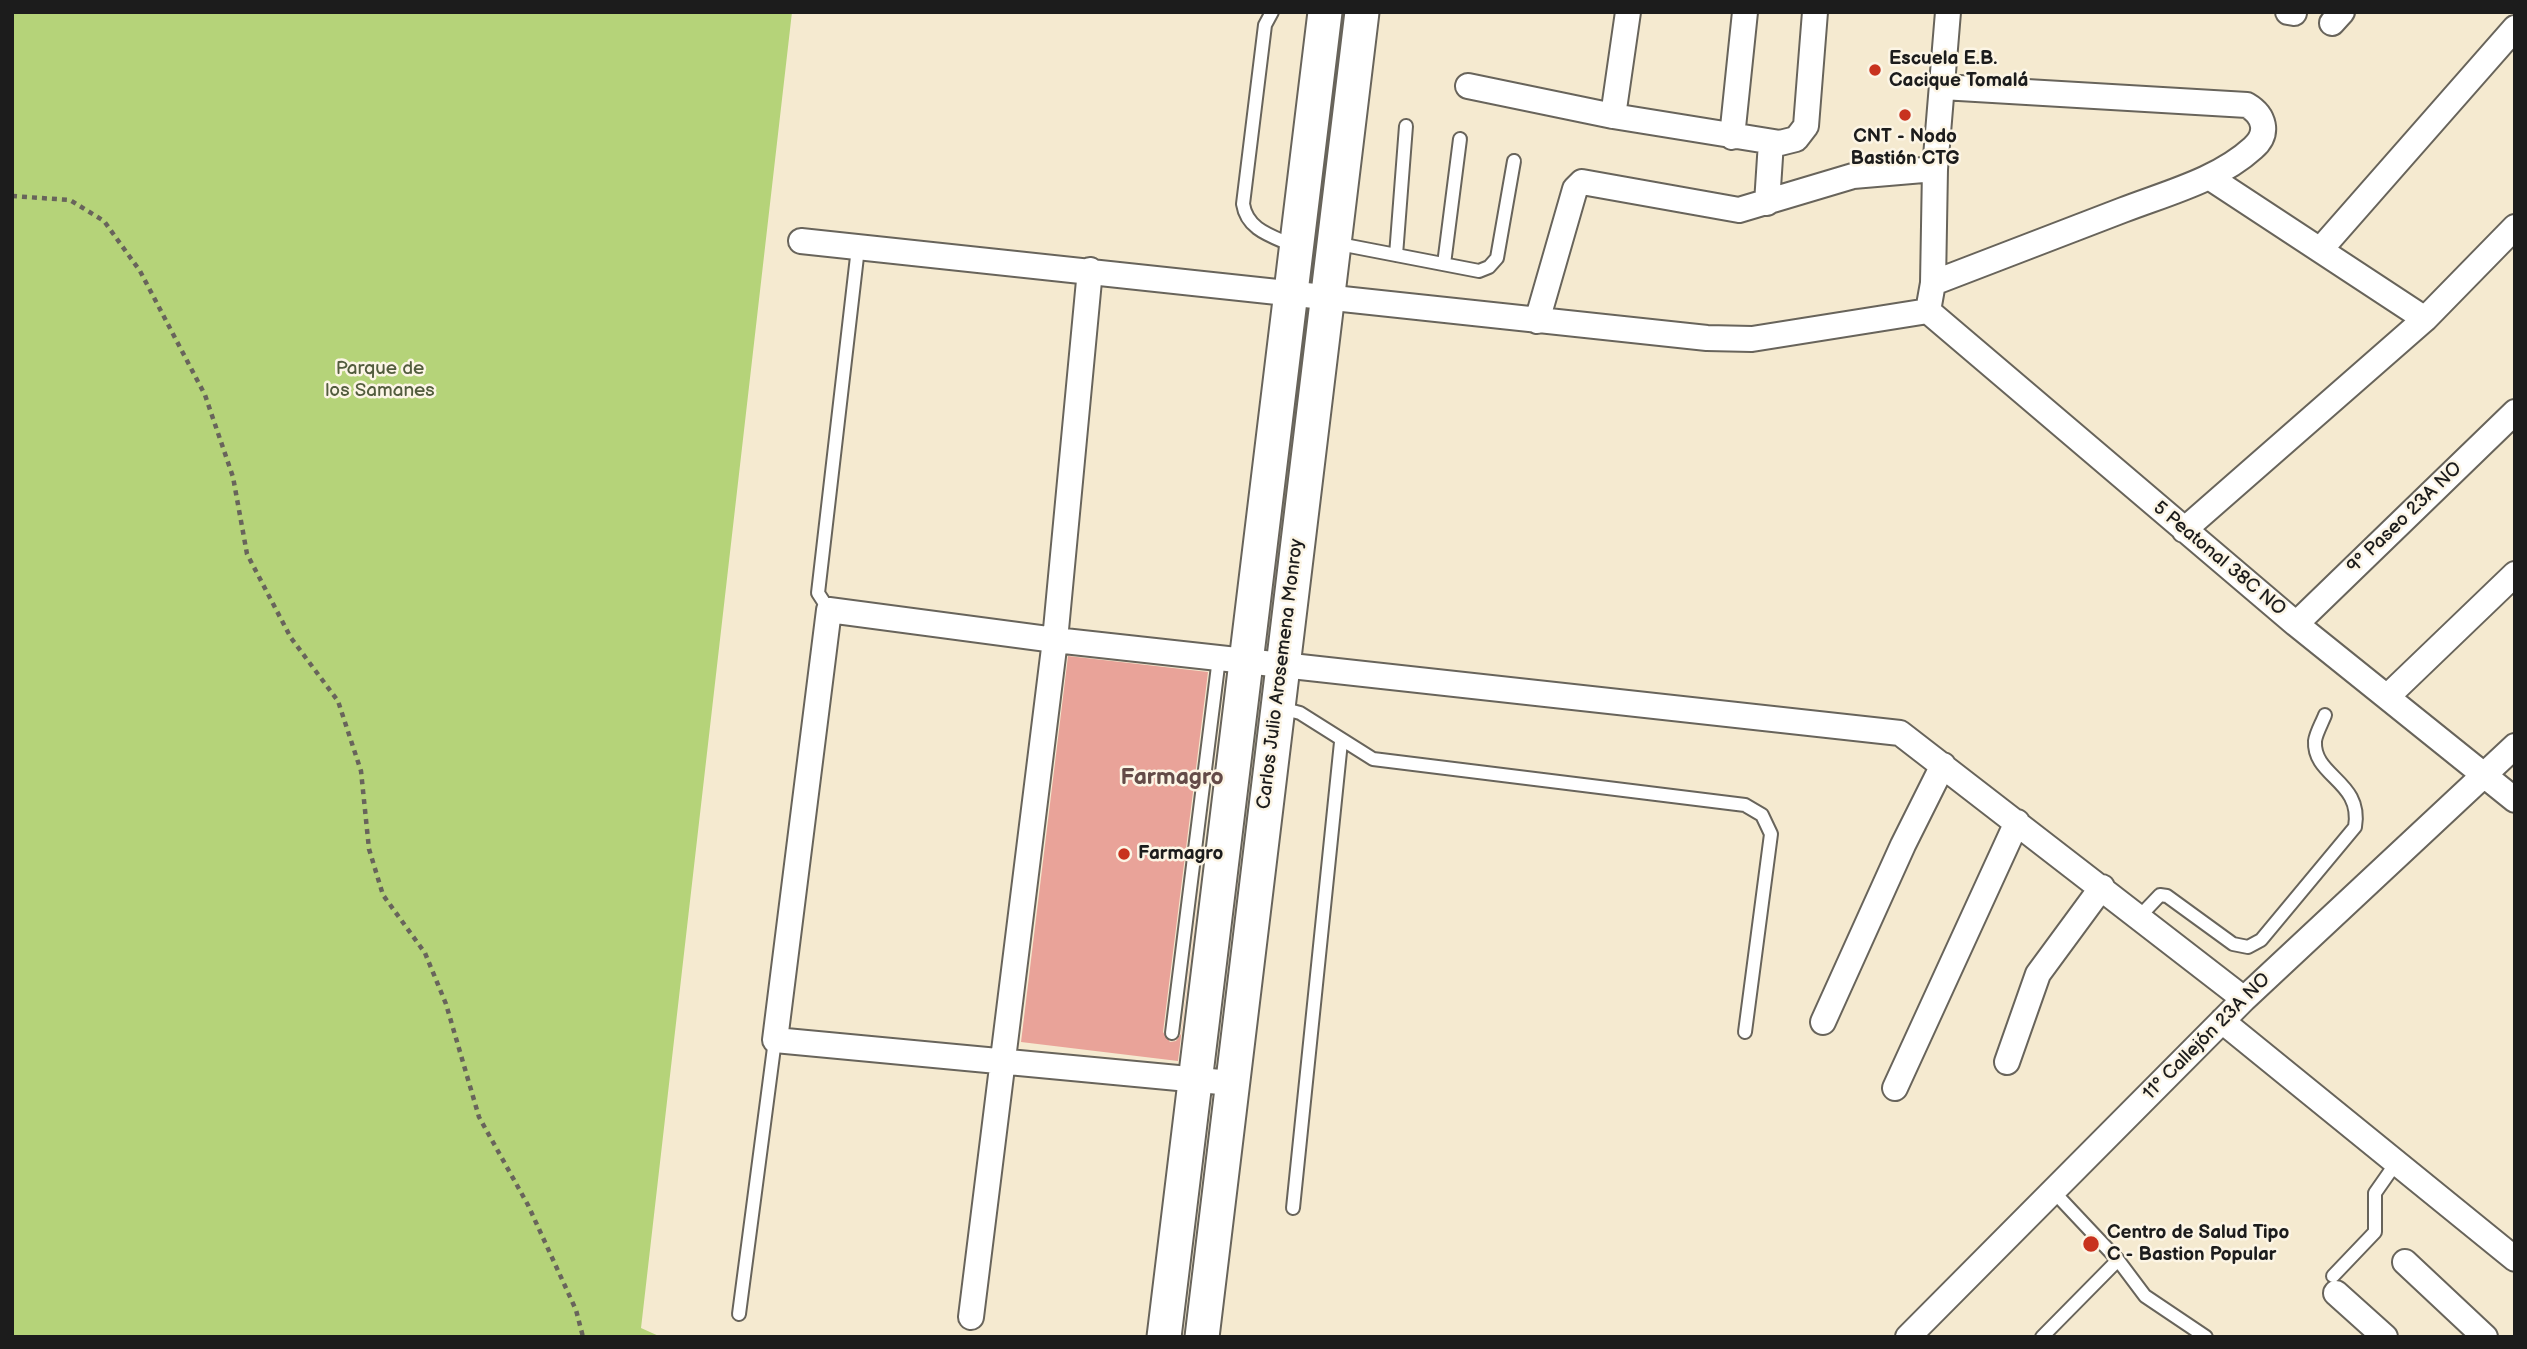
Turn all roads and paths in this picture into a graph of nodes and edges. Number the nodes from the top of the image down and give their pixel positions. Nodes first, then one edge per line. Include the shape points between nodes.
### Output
1 (1272, 12) edge
2 (1325, 12) edge
3 (1362, 12) edge
4 (1628, 12) edge
5 (1745, 12) edge
6 (1815, 12) edge
7 (1948, 12) edge
8 (2288, 12) edge
9 (2294, 13) edge
10 (2515, 28) edge
11 (1468, 86) dead end
12 (1942, 87) junction
13 (1613, 116) junction
14 (1406, 126) dead end
15 (1732, 137) junction
16 (1460, 139) dead end
17 (1771, 142) junction
18 (1514, 161) dead end
19 (1934, 169) junction
20 (2209, 177) junction
21 (12, 196) edge
22 (1768, 203) junction
23 (2515, 227) edge
24 (801, 242) dead end
25 (1334, 243) junction
26 (1296, 246) junction
27 (858, 248) junction
28 (2320, 250) junction
29 (1396, 255) junction
30 (1444, 264) junction
31 (1090, 270) junction
32 (1933, 283) junction
33 (1291, 295) junction
34 (1327, 299) junction
35 (1928, 311) junction
36 (2425, 319) junction
37 (1537, 321) junction
38 (2515, 412) edge
39 (2184, 530) junction
40 (2515, 574) edge
41 (829, 610) junction
42 (2296, 624) junction
43 (1055, 639) junction
44 (1233, 659) junction
45 (1282, 664) junction
46 (2388, 696) junction
47 (1277, 707) junction
48 (2325, 715) dead end
49 (1341, 742) junction
50 (2515, 746) edge
51 (1943, 765) junction
52 (2486, 774) junction
53 (2515, 800) edge
54 (2017, 822) junction
55 (2102, 887) junction
56 (2139, 917) junction
57 (2244, 999) junction
58 (2222, 1021) junction
59 (1823, 1022) dead end
60 (1745, 1032) dead end
61 (1172, 1033) dead end
62 (775, 1040) junction
63 (1003, 1060) junction
64 (2007, 1062) dead end
65 (1195, 1080) junction
66 (1231, 1083) junction
67 (1895, 1088) dead end
68 (2396, 1163) junction
69 (2054, 1192) junction
70 (1293, 1208) dead end
71 (2515, 1259) edge
72 (2118, 1260) junction
73 (2405, 1262) dead end
74 (2335, 1284) joint
75 (739, 1314) dead end
76 (971, 1317) dead end
77 (583, 1337) edge
78 (1164, 1337) edge
79 (1202, 1337) edge
80 (1908, 1337) edge
81 (2042, 1337) edge
82 (2206, 1337) edge
83 (2385, 1337) edge
84 (2485, 1337) edge

1 - 26 lane via 1265,25 1243,204 1245,217 1254,227
2 - 26 main road, Carlos Julio Arosemena Monroy
3 - 25 main road, Carlos Julio Arosemena Monroy
4 - 13 street
5 - 15 street
6 - 17 street via 1806,126 1796,139
7 - 12 street
8 - 9 street
10 - 28 street
11 - 13 street
12 - 19 street
12 - 20 street via 2247,105 2258,111 2264,121 2262,136 2254,147
13 - 15 street
14 - 29 lane
15 - 17 street
16 - 30 lane
17 - 22 street
18 - 30 lane via 1497,258 1479,271
19 - 22 street via 1853,176
19 - 32 street
20 - 28 street
20 - 32 street
21 - 77 path via 70,200 104,221 140,271 205,395 233,477 247,554 291,638 338,701 361,771 369,849 383,895 425,953 446,1004 479,1116 528,1205 576,1310
22 - 37 street via 1739,210 1586,182 1577,185
23 - 36 street
24 - 27 street
25 - 29 lane
25 - 34 main road, Carlos Julio Arosemena Monroy
26 - 33 main road, Carlos Julio Arosemena Monroy
27 - 31 street
27 - 41 lane via 818,593
28 - 36 street
29 - 30 lane
31 - 33 street
31 - 43 street
32 - 35 street
33 - 34 street
33 - 44 main road, Carlos Julio Arosemena Monroy
34 - 37 street
34 - 45 main road, Carlos Julio Arosemena Monroy
35 - 37 street via 1752,339
35 - 39 street, 5 Peatonal 38C NO
36 - 39 street
38 - 42 street, 9º Paseo 23A NO
39 - 42 street, 5 Peatonal 38C NO
40 - 46 street
41 - 43 street
41 - 62 street
42 - 46 street, 5 Peatonal 38C NO
43 - 44 street
43 - 63 street
44 - 45 street
44 - 61 lane
44 - 65 main road, Carlos Julio Arosemena Monroy
45 - 47 main road, Carlos Julio Arosemena Monroy
45 - 51 street via 1900,733
46 - 52 street, 5 Peatonal 38C NO
47 - 49 lane via 1300,713
47 - 66 main road, Carlos Julio Arosemena Monroy
48 - 56 lane via 2315,740 2316,752 2350,794 2358,810 2355,827 2261,940 2248,947 2233,944 2167,896 2160,895
49 - 60 lane via 1373,759 1745,805 1762,815 1770,834
49 - 70 lane
50 - 52 street, 11º Callejón 23A NO
51 - 54 street
51 - 59 street
52 - 53 street, 5 Peatonal 38C NO
52 - 57 street, 11º Callejón 23A NO
54 - 55 street
54 - 67 street
55 - 56 street
55 - 64 street via 2038,974
56 - 57 street
57 - 58 street, 11º Callejón 23A NO
58 - 68 street
58 - 69 street, 11º Callejón 23A NO
62 - 63 street
62 - 75 lane
63 - 65 street
63 - 76 street
65 - 66 street
65 - 78 main road, Carlos Julio Arosemena Monroy
66 - 79 main road, Carlos Julio Arosemena Monroy
68 - 71 street
68 - 74 lane via 2375,1193 2375,1232
69 - 72 lane
69 - 80 street, 11º Callejón 23A NO
72 - 81 lane
72 - 82 lane via 2145,1296
73 - 84 street
74 - 83 street

